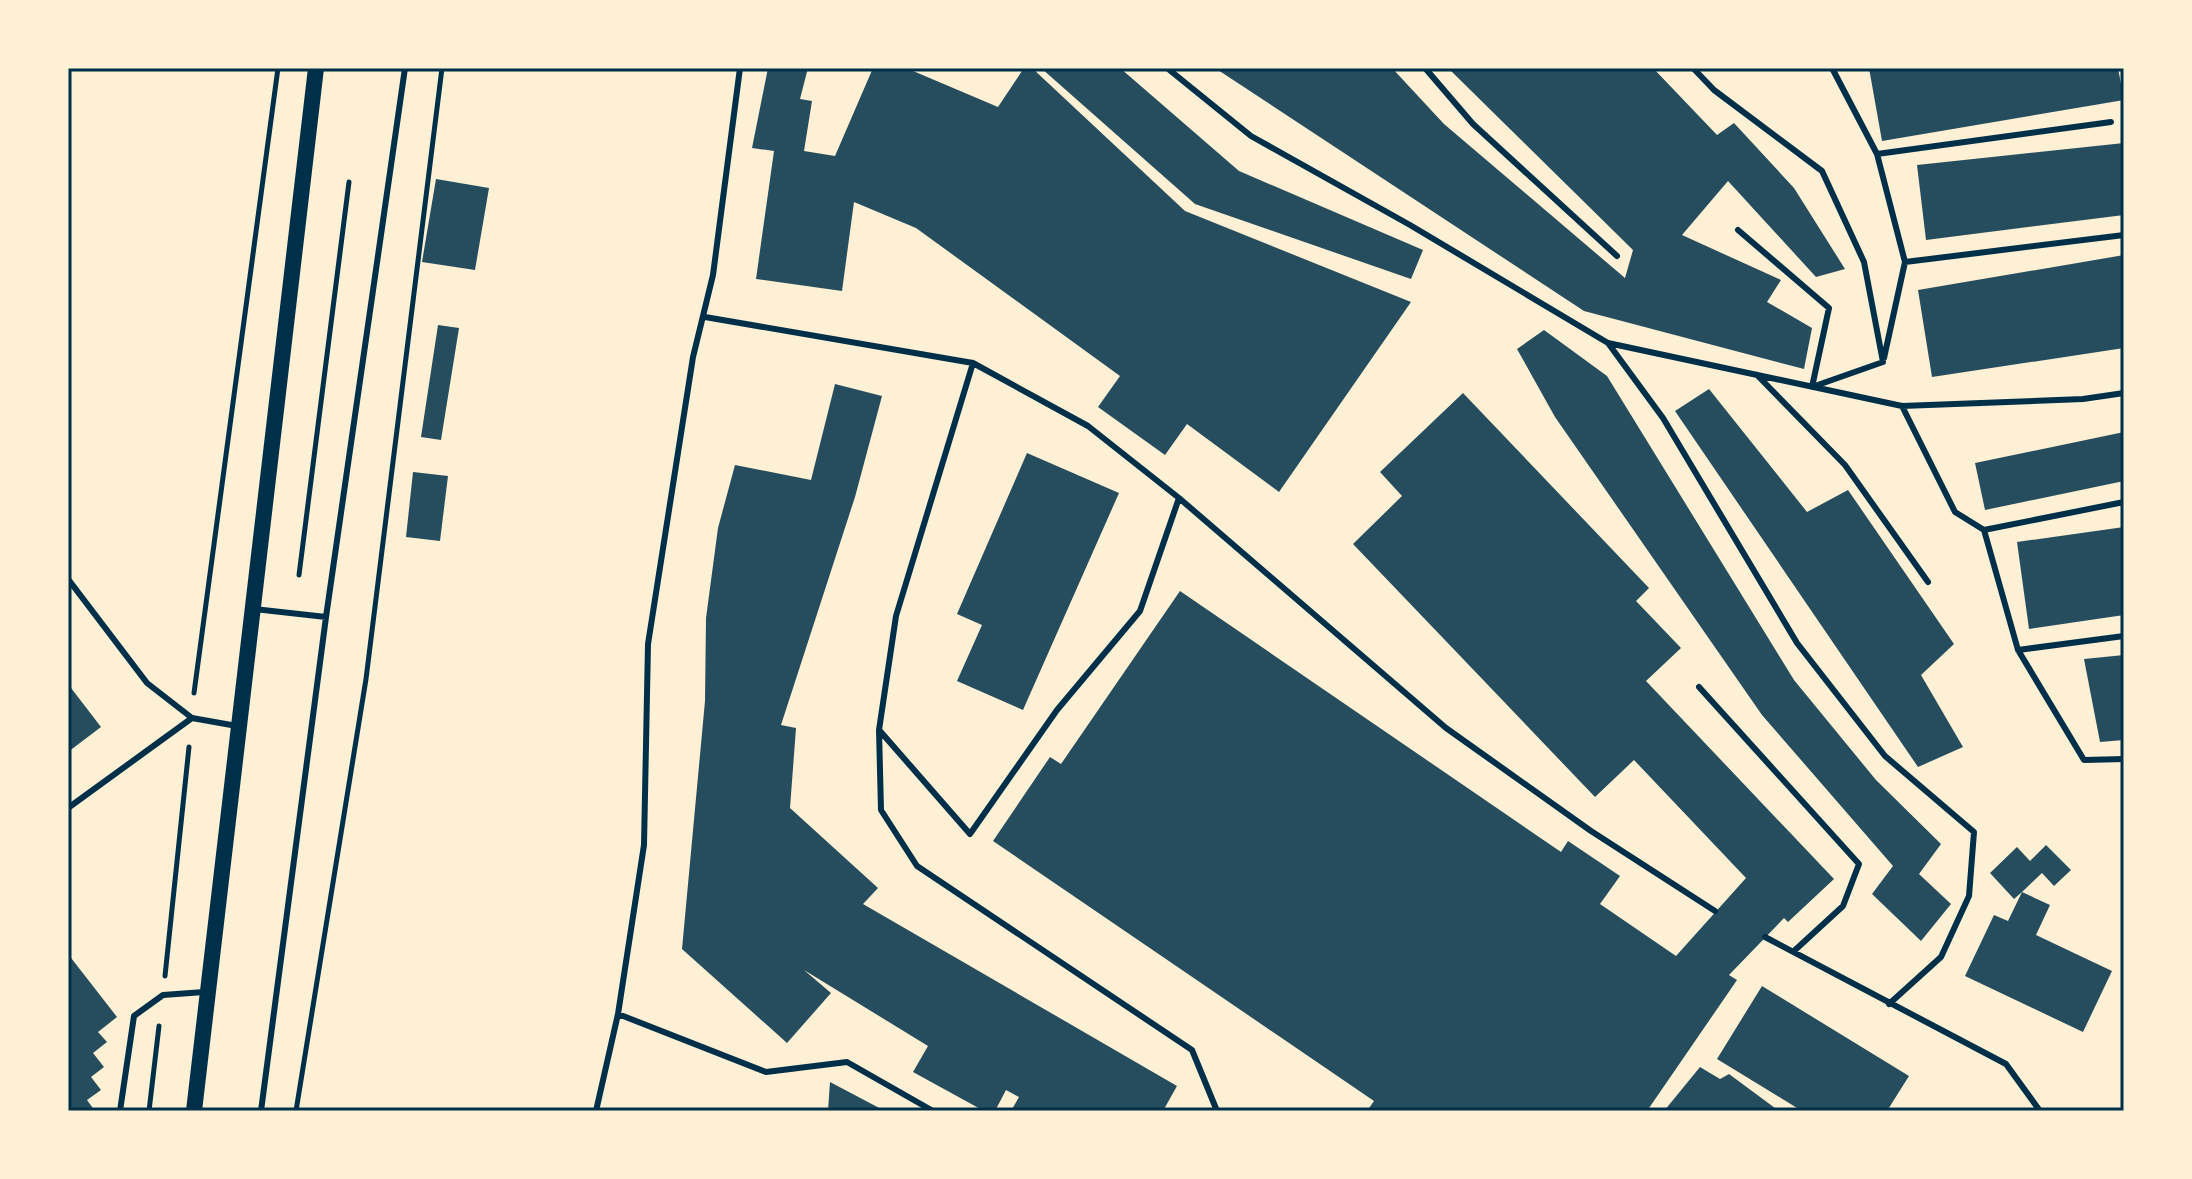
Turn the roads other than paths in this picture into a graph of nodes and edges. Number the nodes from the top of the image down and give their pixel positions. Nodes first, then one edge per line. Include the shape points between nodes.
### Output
1 (316, 68) edge
2 (740, 68) edge
3 (1167, 68) edge
4 (1425, 68) edge
5 (1693, 68) edge
6 (1832, 68) edge
7 (404, 69) edge
8 (2111, 122) dead end
9 (1877, 154) junction
10 (1738, 230) dead end
11 (2124, 235) edge
12 (1617, 256) dead end
13 (1905, 262) junction
14 (705, 317) junction
15 (1608, 343) junction
16 (1883, 362) junction
17 (973, 363) junction
18 (1757, 375) junction
19 (1812, 387) junction
20 (2124, 393) edge
21 (1902, 406) junction
22 (1179, 498) junction
23 (2124, 502) edge
24 (1984, 530) junction
25 (68, 579) edge
26 (1928, 582) dead end
27 (254, 609) junction
28 (326, 617) junction
29 (2124, 636) edge
30 (2018, 650) junction
31 (1699, 687) dead end
32 (192, 718) junction
33 (240, 727) junction
34 (879, 730) junction
35 (2124, 759) edge
36 (68, 808) edge
37 (1715, 911) dead end
38 (1765, 937) dead end
39 (1794, 951) junction
40 (208, 992) junction
41 (1889, 1004) junction
42 (618, 1014) junction
43 (120, 1111) edge
44 (194, 1111) edge
45 (261, 1111) edge
46 (596, 1111) edge
47 (933, 1111) edge
48 (1217, 1111) edge
49 (2040, 1111) edge

1 - 27 main road
2 - 14 lane
3 - 15 lane via 1251,136
4 - 12 lane via 1473,124
5 - 16 lane via 1714,90 1822,171 1864,262
6 - 9 lane
7 - 28 lane
8 - 9 lane
9 - 13 lane
10 - 19 lane via 1829,308
11 - 13 lane
13 - 16 lane
14 - 17 lane
14 - 42 lane via 693,357 648,644 644,845
15 - 18 lane
15 - 41 lane via 1663,418 1797,643 1885,756 1974,832 1969,896 1941,957
16 - 19 lane
17 - 22 lane via 1088,426
17 - 34 lane via 896,616
18 - 19 lane
18 - 26 lane via 1845,465
19 - 21 lane
20 - 21 lane
21 - 24 lane via 1955,512
22 - 34 lane via 1140,611 1057,710 970,834
22 - 37 lane via 1446,728
23 - 24 lane
24 - 30 lane
25 - 32 lane via 147,683
27 - 28 lane
27 - 33 main road
28 - 45 lane
29 - 30 lane
30 - 35 lane via 2084,760
31 - 39 lane via 1859,864 1843,906
32 - 33 lane
32 - 36 lane
33 - 40 main road
34 - 48 lane via 881,810 917,866 1192,1050
38 - 39 lane
39 - 41 lane
40 - 43 lane via 163,995 134,1016
40 - 44 main road
41 - 49 lane via 2006,1064
42 - 46 lane
42 - 47 lane via 766,1072 847,1062

